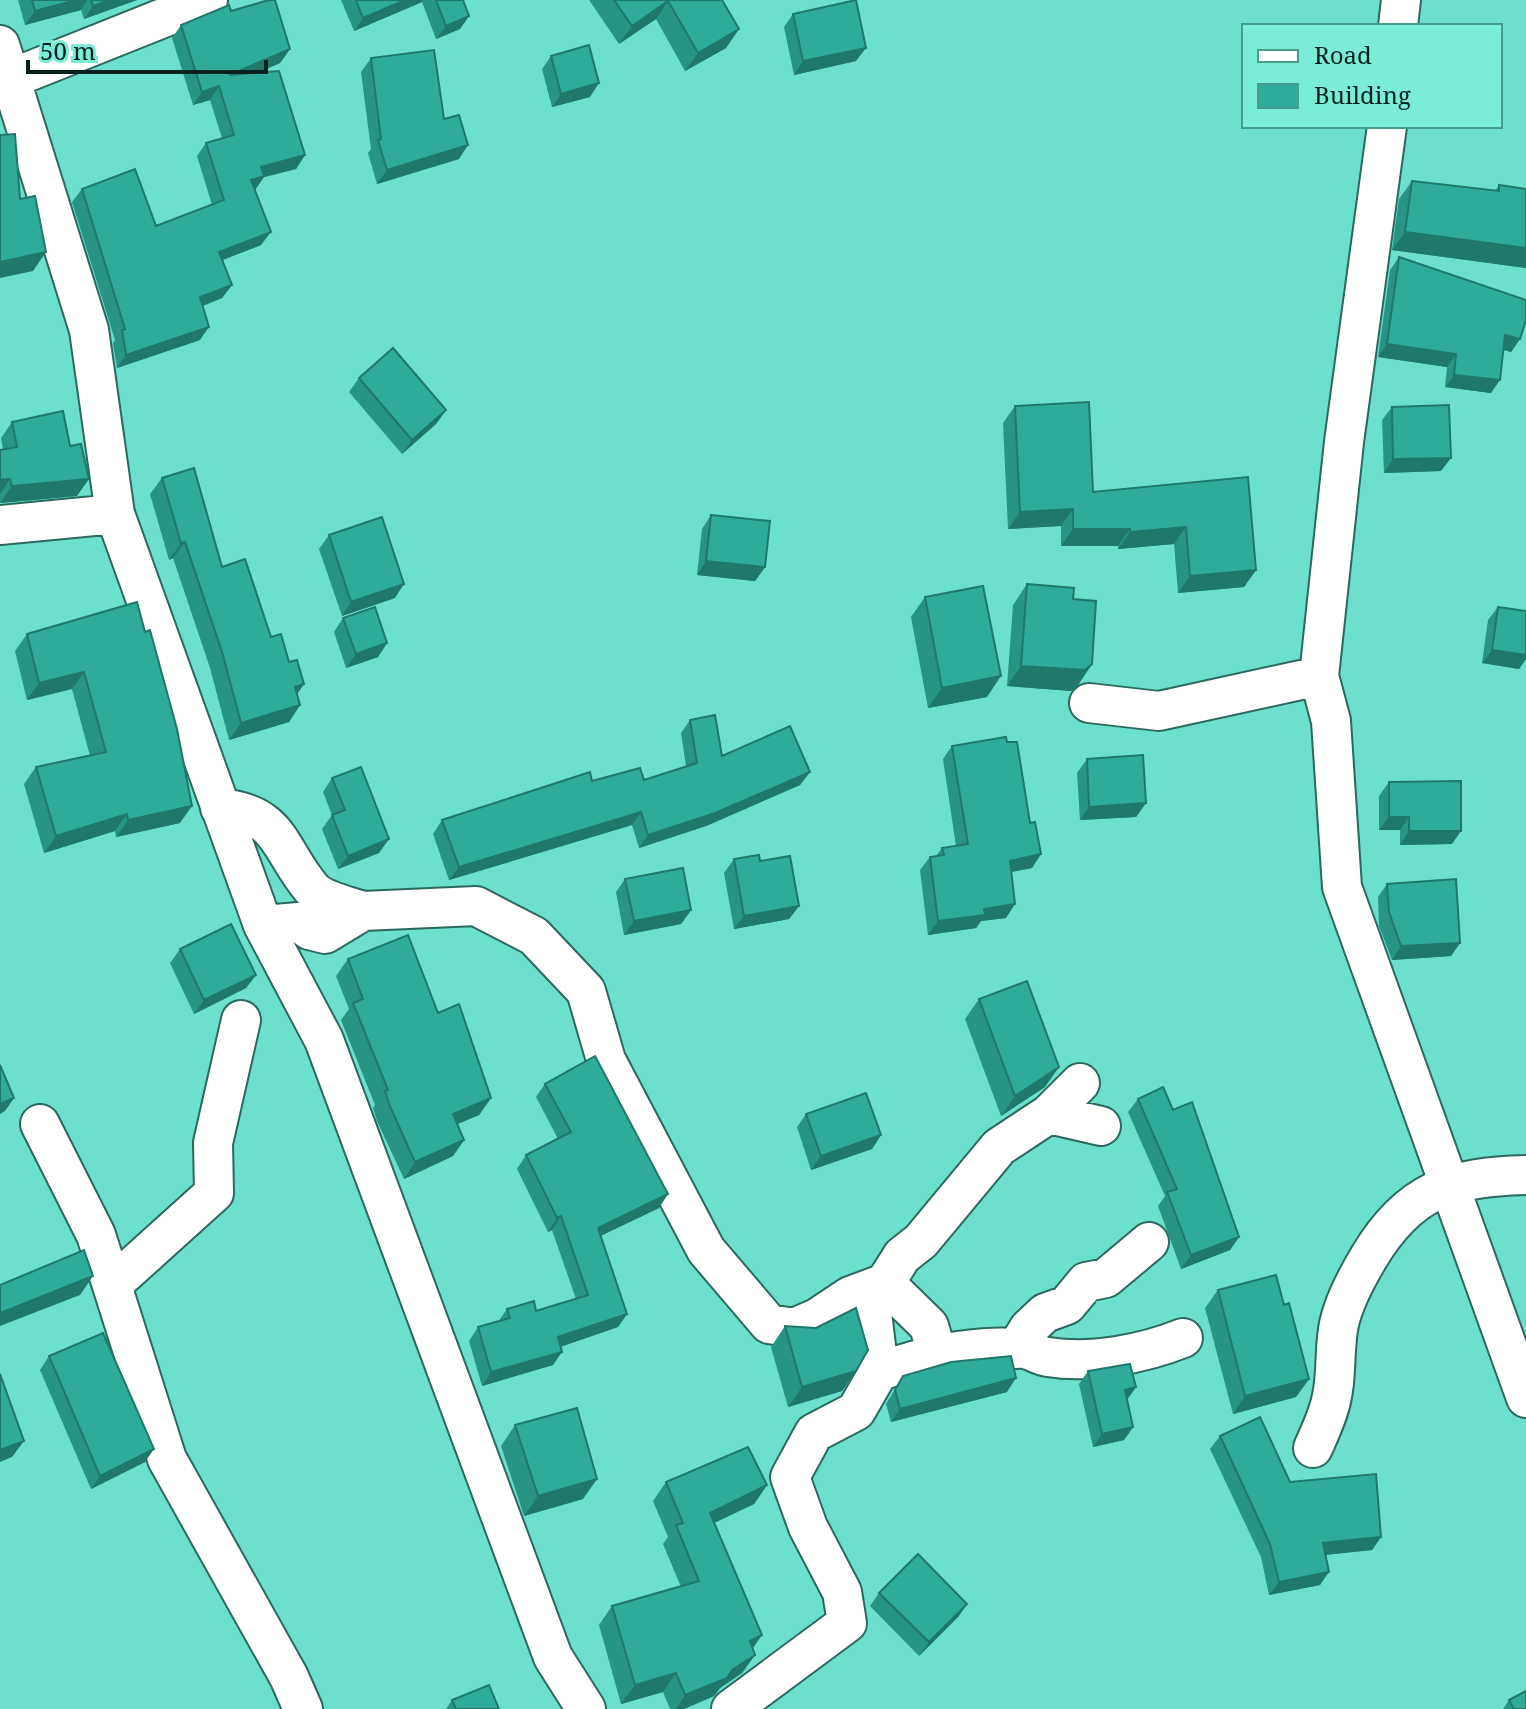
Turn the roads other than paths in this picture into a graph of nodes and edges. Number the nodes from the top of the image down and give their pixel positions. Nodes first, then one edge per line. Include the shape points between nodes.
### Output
1 (208, 0) edge
2 (1401, 0) edge
3 (1398, 24) edge
4 (5, 62) edge
5 (1387, 128) edge
6 (115, 514) junction
7 (0, 525) edge
8 (1319, 676) junction
9 (1089, 703) dead end
10 (220, 808) junction
11 (363, 911) junction
12 (263, 925) junction
13 (241, 1020) dead end
14 (1080, 1083) dead end
15 (1049, 1114) junction
16 (40, 1124) dead end
17 (1101, 1126) dead end
18 (1526, 1175) edge
19 (1447, 1186) junction
20 (1149, 1242) dead end
21 (885, 1283) junction
22 (112, 1285) junction
23 (1183, 1338) dead end
24 (1016, 1349) junction
25 (937, 1354) junction
26 (879, 1371) junction
27 (1526, 1398) edge
28 (1313, 1448) dead end
29 (303, 1709) edge
30 (586, 1709) edge
31 (731, 1709) edge

1 - 4 street
2 - 3 street
4 - 6 street via 89,330
5 - 8 street
6 - 7 street
6 - 10 street
8 - 9 street via 1159,711
8 - 19 street via 1331,721 1342,887
10 - 11 street via 265,820 314,892
10 - 12 street
11 - 12 street via 325,934 299,922
11 - 21 street via 476,906 534,936 586,991 606,1060 706,1250 769,1324 794,1328
12 - 30 street via 324,1040 553,1657
13 - 22 street via 213,1143 214,1193
14 - 15 street
15 - 17 street
15 - 21 street via 999,1147 921,1241 902,1256
16 - 22 street via 96,1235
18 - 19 street via 1482,1176
19 - 27 street
19 - 28 street via 1414,1201 1386,1228 1359,1274 1339,1323 1332,1398
20 - 24 street via 1106,1278 1086,1282 1067,1305 1045,1313
21 - 25 street via 929,1326
21 - 26 street via 870,1296
22 - 29 street via 167,1459
23 - 24 street via 1159,1347 1085,1358 1046,1357
24 - 25 street
25 - 26 street
26 - 31 street via 856,1411 814,1433 790,1477 808,1527 842,1592 847,1623

